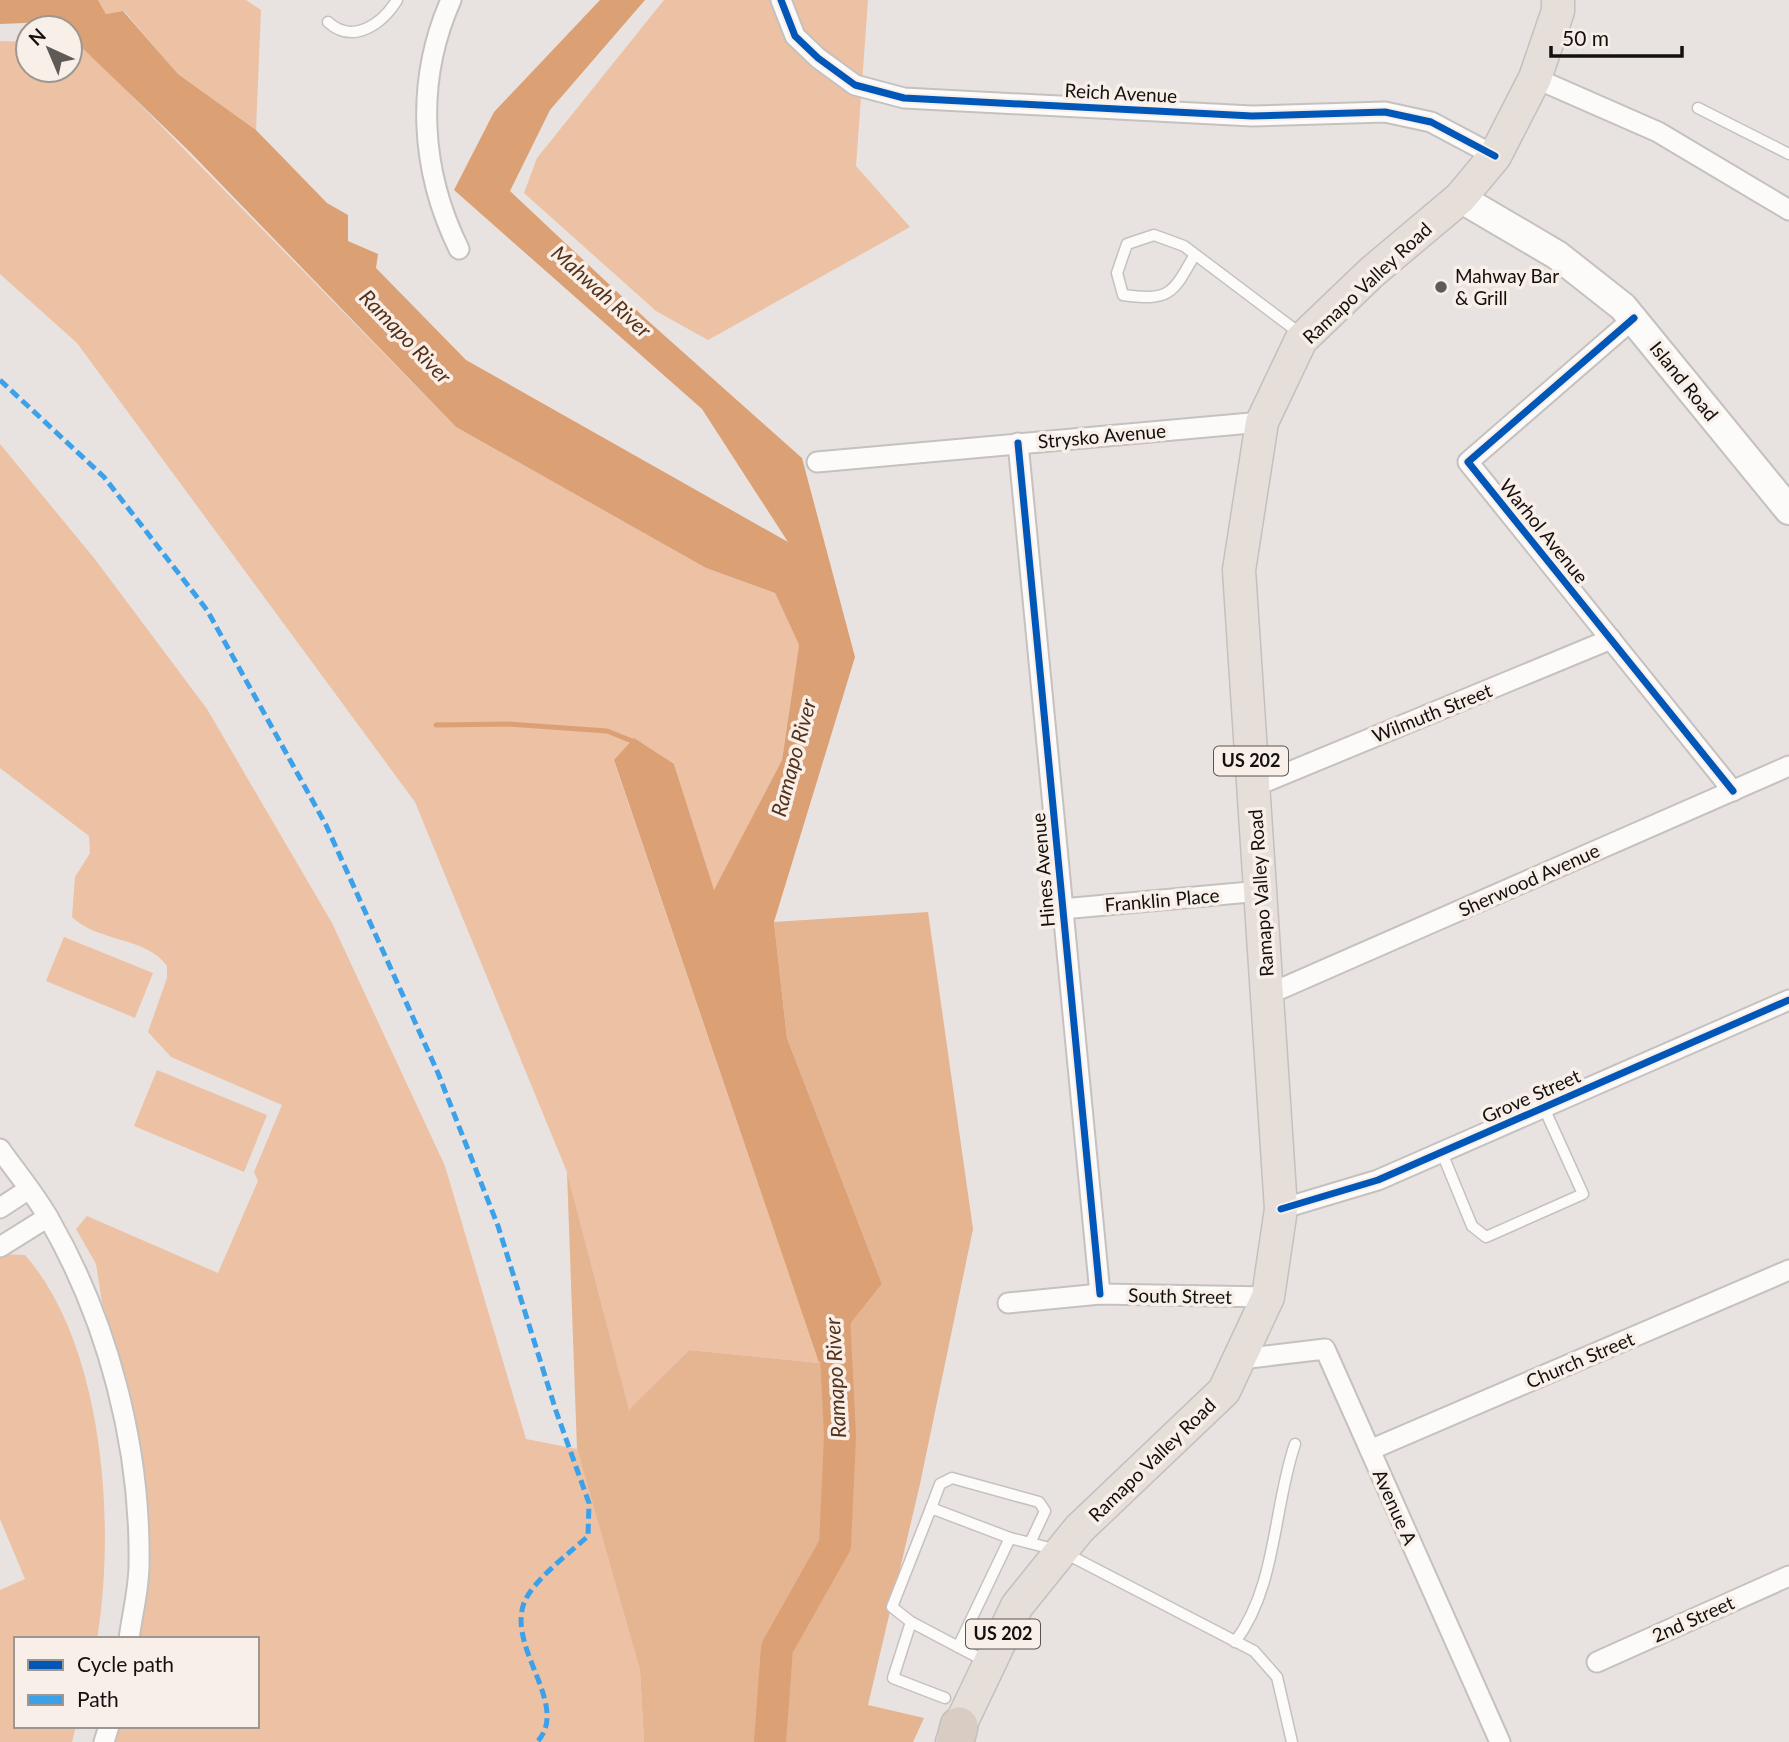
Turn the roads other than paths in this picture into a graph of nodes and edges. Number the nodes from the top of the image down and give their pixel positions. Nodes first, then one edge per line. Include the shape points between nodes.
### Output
1 (397, 0) edge
2 (451, 0) edge
3 (781, 0) edge
4 (1558, 0) edge
5 (328, 22) dead end
6 (1535, 78) junction
7 (1698, 108) dead end
8 (1789, 154) edge
9 (1494, 156) junction
10 (1460, 198) junction
11 (1789, 210) edge
12 (459, 249) dead end
13 (1194, 256) junction
14 (1633, 318) junction
15 (1304, 337) junction
16 (1262, 422) junction
17 (1018, 443) junction
18 (817, 462) dead end
19 (1789, 510) edge
20 (1611, 639) junction
21 (1789, 766) edge
22 (1253, 787) junction
23 (1734, 791) junction
24 (1261, 891) junction
25 (1062, 909) junction
26 (1269, 994) junction
27 (1789, 1000) edge
28 (1544, 1108) junction
29 (0, 1149) edge
30 (1442, 1153) junction
31 (29, 1189) junction
32 (0, 1208) edge
33 (1281, 1209) junction
34 (48, 1217) junction
35 (0, 1247) edge
36 (1789, 1270) edge
37 (1100, 1294) junction
38 (1268, 1297) junction
39 (1008, 1303) dead end
40 (1241, 1359) junction
41 (1295, 1444) dead end
42 (1370, 1450) junction
43 (931, 1508) junction
44 (1010, 1538) junction
45 (1030, 1543) junction
46 (1061, 1551) junction
47 (1789, 1576) edge
48 (911, 1622) junction
49 (129, 1637) edge
50 (1235, 1642) junction
51 (958, 1647) junction
52 (989, 1662) junction
53 (1597, 1662) dead end
54 (953, 1727) edge
55 (1292, 1742) edge
56 (1500, 1742) edge

1 - 5 lane via 382,19 356,33 336,29
2 - 12 street via 433,54 426,96 429,162
3 - 9 street, Reich Avenue via 794,36 818,58 855,85 904,98 1252,116 1385,112 1432,122
4 - 6 main road, Ramapo Valley Road / US 202
6 - 9 main road, Ramapo Valley Road / US 202
6 - 11 street via 1658,132
7 - 8 lane
9 - 10 main road, Ramapo Valley Road / US 202
10 - 14 main road, Island Road via 1557,255
10 - 15 main road, Ramapo Valley Road / US 202
13 - 13 lane via 1184,246 1154,235 1127,244 1117,273 1123,295 1155,299 1177,286
13 - 15 lane
14 - 19 main road, Island Road
14 - 20 street, Warhol Avenue via 1468,462
15 - 16 main road, Ramapo Valley Road / US 202
16 - 17 street, Strysko Avenue
16 - 22 main road, Ramapo Valley Road / US 202 via 1239,570
17 - 18 street, Strysko Avenue
17 - 25 street, Hines Avenue
20 - 22 street, Wilmuth Street
20 - 23 street, Warhol Avenue
21 - 23 street, Sherwood Avenue
22 - 24 main road, Ramapo Valley Road / US 202
23 - 26 street, Sherwood Avenue
24 - 25 street, Franklin Place
24 - 26 main road, Ramapo Valley Road / US 202
25 - 37 street, Hines Avenue
26 - 33 main road, Ramapo Valley Road / US 202
27 - 28 street, Grove Street
28 - 30 street, Grove Street
28 - 30 lane via 1583,1194 1486,1237 1472,1226
29 - 31 street
30 - 33 street, Grove Street via 1378,1180
31 - 32 street
31 - 34 street
33 - 38 main road, Ramapo Valley Road / US 202
34 - 35 street
34 - 49 street via 79,1276 123,1415 136,1488 139,1567
36 - 42 street, Church Street
37 - 38 street, South Street
37 - 39 street, South Street
38 - 40 main road, Ramapo Valley Road / US 202
40 - 42 street, Avenue A via 1325,1349
40 - 46 main road, Ramapo Valley Road / US 202 via 1224,1391
41 - 50 lane via 1275,1540 1246,1627
42 - 56 street, Avenue A
43 - 44 lane
43 - 45 lane via 940,1484 951,1478 1039,1502 1045,1511
43 - 48 lane via 892,1600 895,1612
44 - 45 lane
44 - 51 lane
45 - 46 lane
46 - 50 lane
46 - 52 main road, Ramapo Valley Road / US 202 via 1017,1606
47 - 53 street, 2nd Street
48 - 51 lane
48 - 54 lane via 892,1678
50 - 55 lane via 1254,1651 1278,1677
51 - 52 lane
52 - 54 main road, Ramapo Valley Road / US 202

